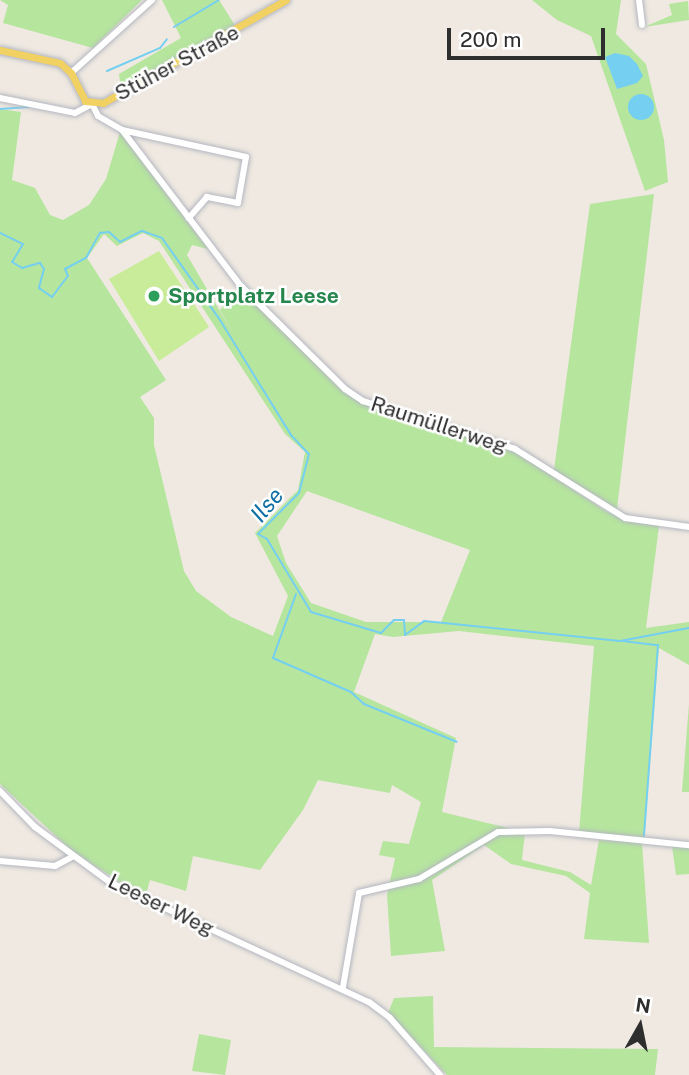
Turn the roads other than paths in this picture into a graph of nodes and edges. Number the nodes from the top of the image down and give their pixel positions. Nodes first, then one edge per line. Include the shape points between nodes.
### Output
1 (286, 0) edge
2 (639, 0) edge
3 (148, 2) edge
4 (642, 25) dead end
5 (0, 50) edge
6 (71, 73) junction
7 (0, 98) edge
8 (92, 104) junction
9 (121, 130) junction
10 (189, 218) junction
11 (689, 527) edge
12 (0, 791) edge
13 (689, 845) edge
14 (72, 857) junction
15 (0, 861) edge
16 (344, 987) junction
17 (440, 1075) edge

1 - 8 main road, Stüher Straße via 103,103
2 - 4 street
3 - 6 street
5 - 6 main road via 52,60
6 - 8 main road, Stüher Straße via 80,94
7 - 8 street via 75,113
8 - 9 street, Raumüllerweg via 99,116
9 - 10 street, Raumüllerweg
9 - 10 street via 246,157 238,203 207,197
10 - 11 street, Raumüllerweg via 240,285 345,389 363,401 493,439 625,518
12 - 14 street, Leeser Weg
13 - 16 street via 550,831 499,832 419,879 359,892
14 - 15 street via 55,866
14 - 16 street, Leeser Weg via 147,903
16 - 17 street, Leeser Weg via 390,1018

